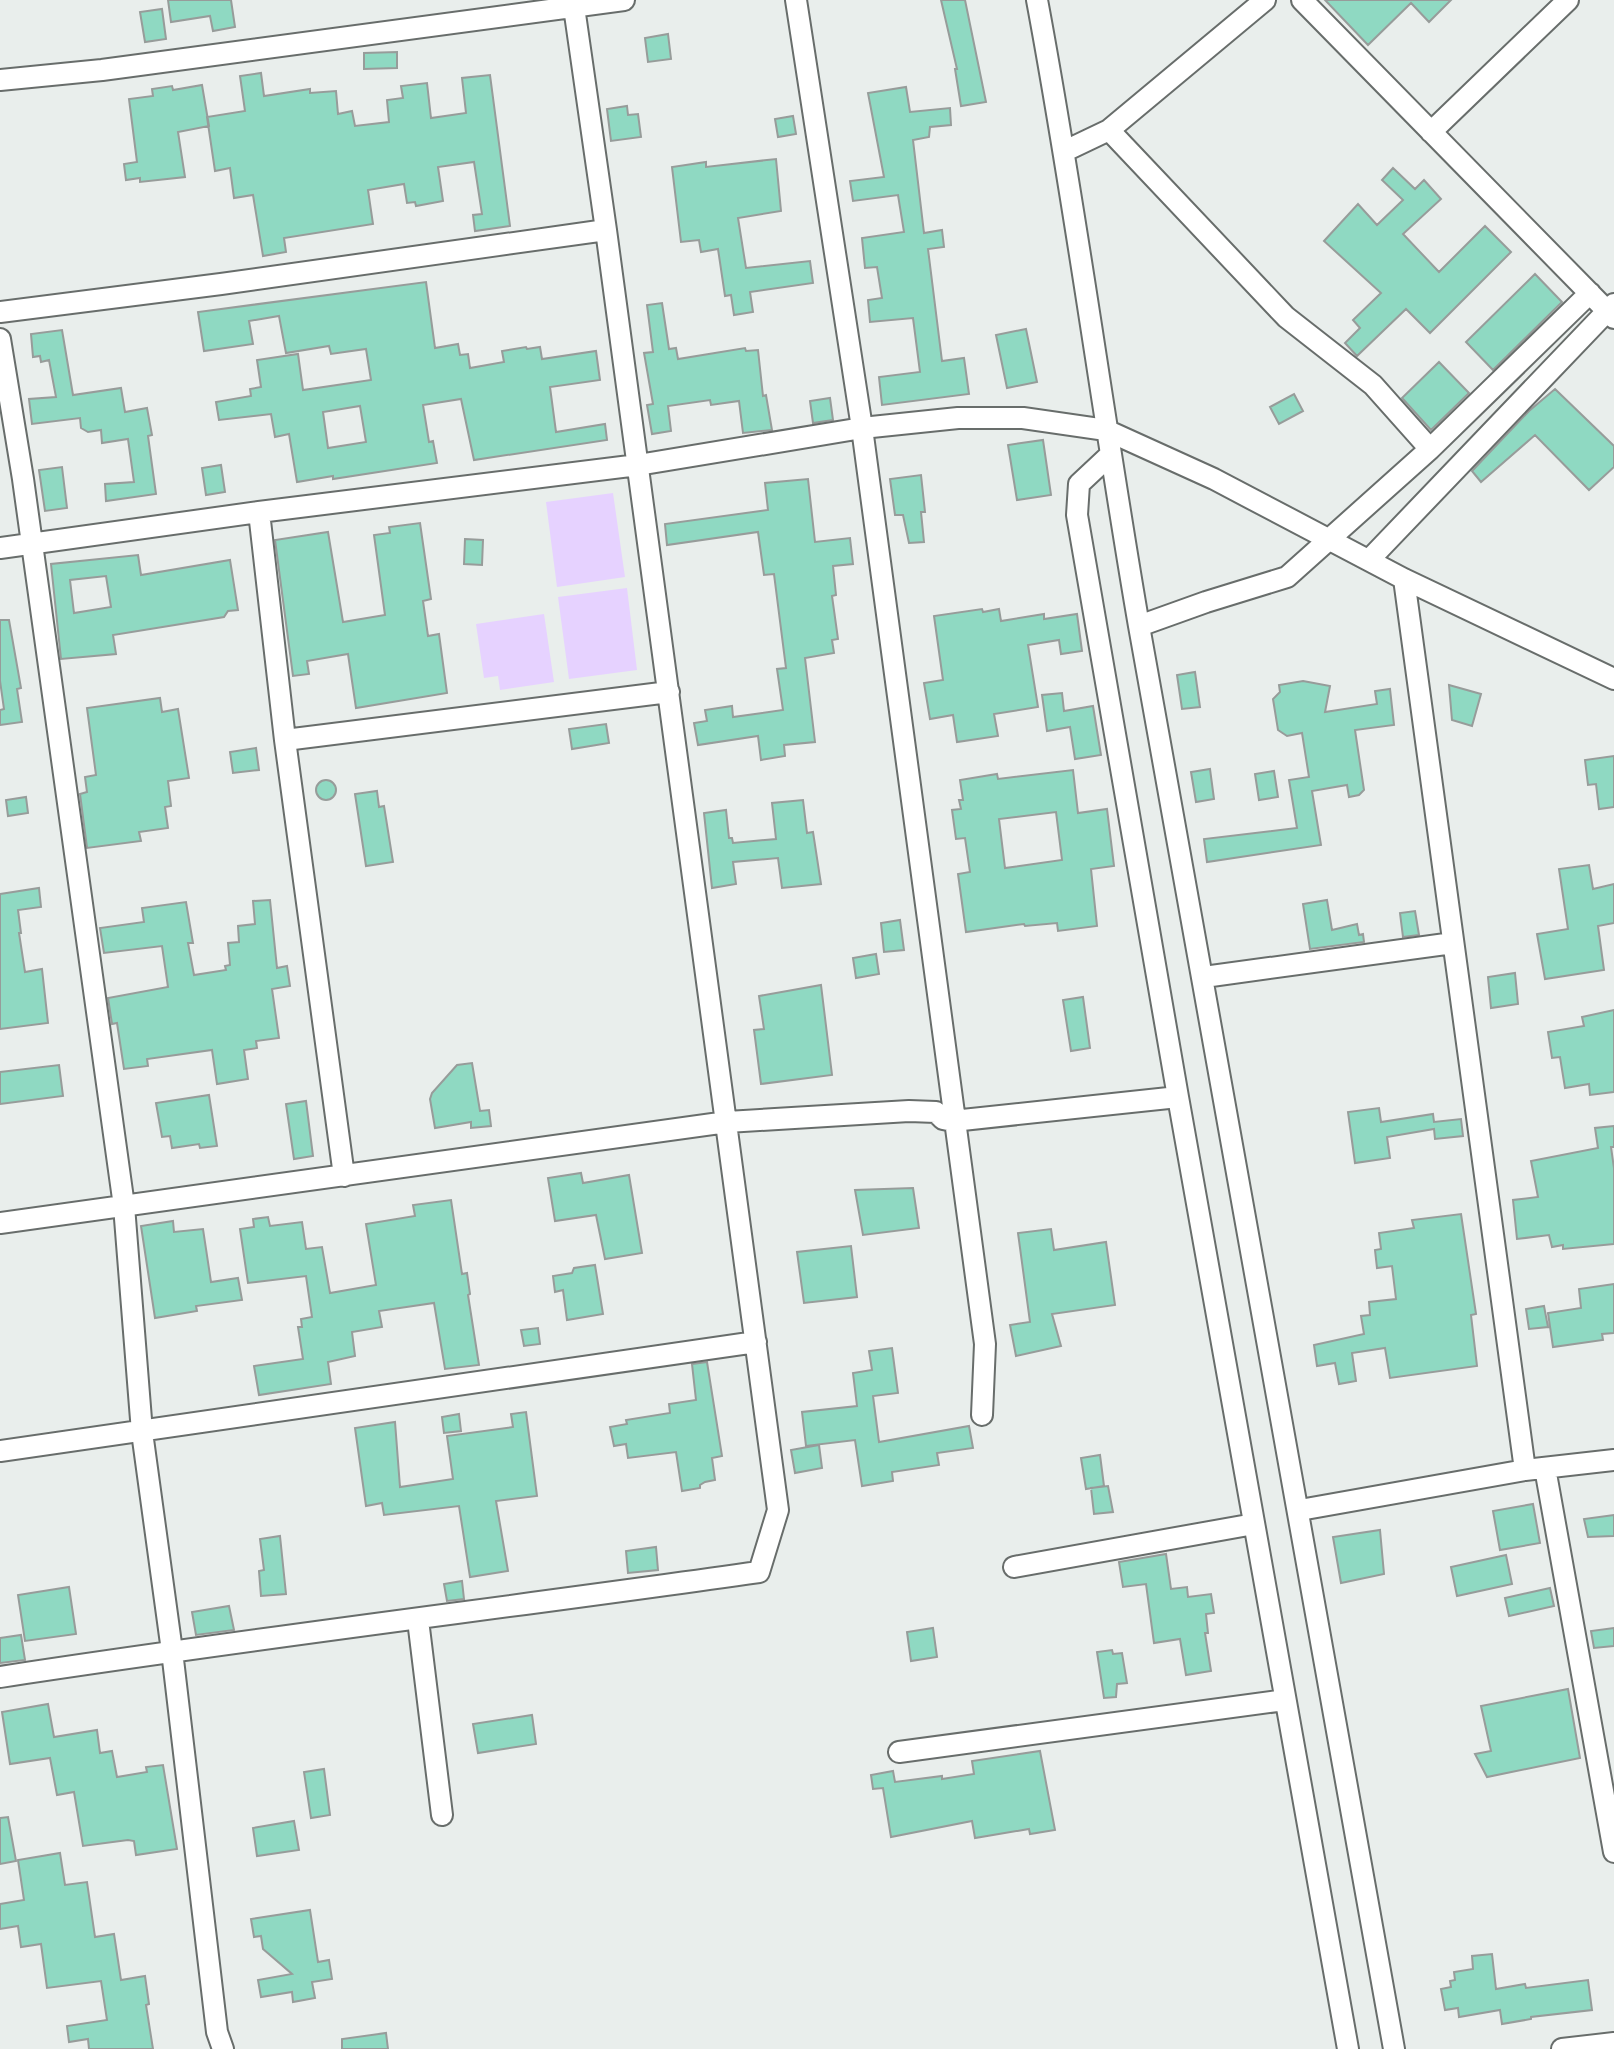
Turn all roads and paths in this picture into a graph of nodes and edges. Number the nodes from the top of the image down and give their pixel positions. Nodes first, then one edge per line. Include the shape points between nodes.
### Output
1 (624, 0) edge
2 (796, 0) edge
3 (1037, 0) edge
4 (1265, 0) edge
5 (1302, 0) edge
6 (1568, 0) edge
7 (573, 4) edge
8 (0, 80) edge
9 (1109, 130) junction
10 (1431, 132) junction
11 (1065, 151) junction
12 (606, 230) junction
13 (1590, 293) junction
14 (1612, 311) edge
15 (0, 312) edge
16 (0, 339) edge
17 (862, 428) junction
18 (1106, 430) junction
19 (1430, 449) junction
20 (1110, 455) junction
21 (638, 465) junction
22 (259, 512) junction
23 (1330, 540) junction
24 (31, 544) junction
25 (0, 548) edge
26 (1369, 560) junction
27 (1404, 579) junction
28 (1139, 626) junction
29 (1614, 679) edge
30 (669, 692) junction
31 (285, 740) junction
32 (1453, 943) junction
33 (1204, 977) junction
34 (1178, 1097) junction
35 (953, 1121) junction
36 (727, 1122) junction
37 (344, 1176) junction
38 (124, 1206) junction
39 (0, 1223) edge
40 (756, 1342) junction
41 (982, 1415) dead end
42 (142, 1432) junction
43 (0, 1451) edge
44 (1614, 1460) edge
45 (1535, 1469) junction
46 (1300, 1510) junction
47 (1254, 1524) junction
48 (1014, 1567) dead end
49 (418, 1620) junction
50 (172, 1651) junction
51 (0, 1677) edge
52 (1285, 1700) junction
53 (899, 1752) dead end
54 (442, 1815) dead end
55 (1614, 1852) edge
56 (1614, 2043) edge
57 (223, 2049) edge
58 (1348, 2049) edge
59 (1394, 2049) edge
60 (1562, 2049) edge

1 - 7 street
2 - 17 street
3 - 11 street
4 - 9 street
5 - 10 street
6 - 10 street
7 - 8 street
7 - 12 street
9 - 11 street
9 - 19 street via 1286,317 1373,385
10 - 13 street
11 - 18 street
12 - 15 street
12 - 21 street
13 - 14 street
13 - 19 street
14 - 26 street
16 - 24 street
17 - 18 street via 958,418 1023,418
17 - 21 street
17 - 35 street
18 - 20 street
18 - 23 street
19 - 23 street
20 - 28 street
20 - 34 street via 1079,484 1077,515
21 - 22 street
21 - 30 street
22 - 24 street
22 - 31 street
23 - 26 street
23 - 28 street via 1287,577
24 - 25 street
24 - 38 street
26 - 27 street
27 - 29 street
27 - 32 street
28 - 33 street
30 - 31 street
30 - 36 street
31 - 37 street
32 - 33 street
32 - 45 street
33 - 46 street
34 - 35 street
34 - 47 street
35 - 36 street via 936,1112 909,1111
35 - 41 street via 985,1344
36 - 37 street
36 - 40 street
37 - 38 street
38 - 39 street
38 - 42 street
40 - 42 street
40 - 49 street via 778,1510 759,1572
42 - 43 street
42 - 50 street
44 - 45 street
45 - 46 street
45 - 55 street
46 - 59 street
47 - 48 street
47 - 52 street
49 - 50 street
49 - 54 street
50 - 51 street
50 - 57 street
52 - 53 street
52 - 58 street
56 - 60 street

